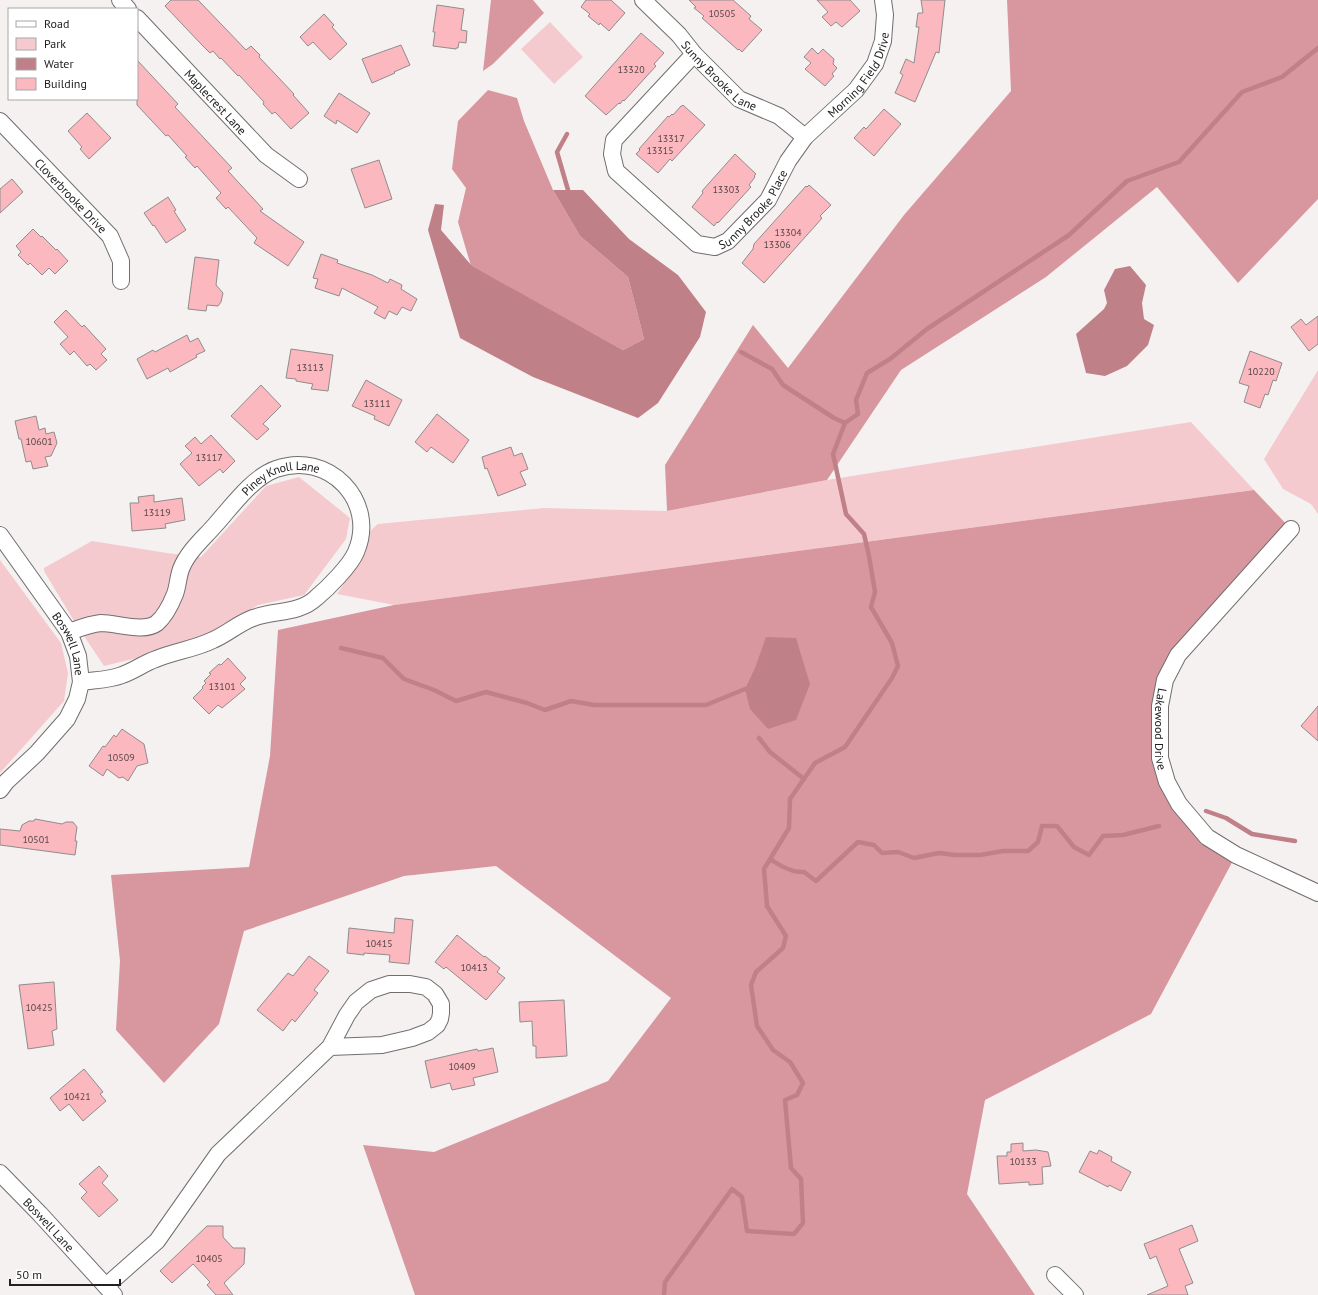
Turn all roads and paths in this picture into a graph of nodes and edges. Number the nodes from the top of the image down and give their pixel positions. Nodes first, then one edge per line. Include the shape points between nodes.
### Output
1 (120, 0) edge
2 (643, 0) edge
3 (883, 0) edge
4 (127, 8) edge
5 (138, 19) edge
6 (694, 54) junction
7 (0, 120) edge
8 (805, 137) junction
9 (299, 179) dead end
10 (121, 281) dead end
11 (1290, 529) dead end
12 (0, 535) edge
13 (69, 632) junction
14 (81, 682) junction
15 (0, 790) edge
16 (1318, 893) edge
17 (330, 1047) junction
18 (0, 1173) edge
19 (1055, 1275) dead end
20 (110, 1290) edge
21 (1075, 1295) edge

1 - 4 street
2 - 6 street, Sunny Brooke Lane via 679,35
3 - 8 street, Morning Field Drive via 883,41 875,64 856,90
5 - 9 street, Maplecrest Lane via 266,156
6 - 8 street, Sunny Brooke Lane via 739,100 779,116
6 - 8 street, Sunny Brooke Place via 614,140 612,154 616,171 697,244 715,247 728,241 768,200 788,161
7 - 10 street, Cloverbrooke Drive via 110,236 121,261
11 - 16 street, Lakewood Drive via 1178,655 1165,680 1160,706 1160,758 1167,782 1179,804 1207,837 1236,855
12 - 13 street, Boswell Lane
13 - 14 street, Boswell Lane via 78,656
13 - 14 street, Piney Knoll Lane via 91,624 148,627 156,623 166,612 175,594 181,568 190,553 242,495 261,477 276,469 308,465 323,469 335,475 347,486 356,502 361,518 360,537 355,553 340,574 302,608 252,618 213,640 156,658 120,676
14 - 15 street, Boswell Lane via 77,699 67,719
17 - 17 street via 356,1002 372,990 389,984 426,987 435,994 441,1004 440,1019 428,1032 382,1045
17 - 20 street via 218,1154 157,1241
18 - 20 street, Boswell Lane
19 - 21 street

